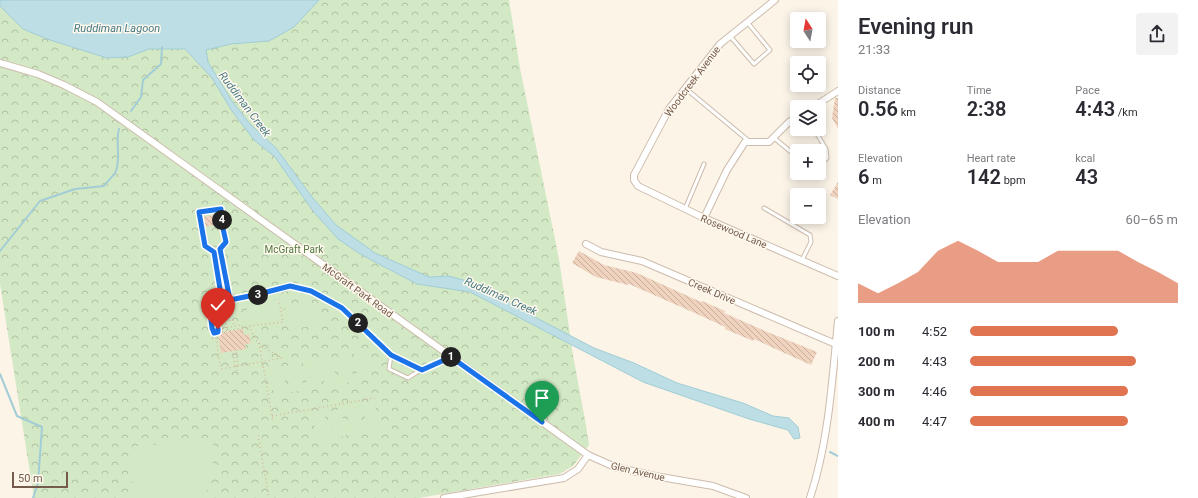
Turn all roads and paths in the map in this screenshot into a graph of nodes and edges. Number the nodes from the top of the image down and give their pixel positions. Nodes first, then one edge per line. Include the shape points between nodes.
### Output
1 (775, 0) edge
2 (747, 22) junction
3 (730, 36) junction
4 (0, 63) edge
5 (685, 88) junction
6 (838, 91) edge
7 (823, 100) edge
8 (790, 121) edge
9 (773, 137) junction
10 (750, 142) junction
11 (826, 149) edge
12 (790, 151) edge
13 (826, 159) edge
14 (704, 164) dead end
15 (634, 180) joint
16 (764, 208) dead end
17 (685, 209) junction
18 (704, 218) junction
19 (586, 244) dead end
20 (802, 260) junction
21 (838, 276) edge
22 (228, 301) joint
23 (279, 301) dead end
24 (838, 321) edge
25 (234, 326) junction
26 (250, 326) junction
27 (227, 328) junction
28 (243, 328) junction
29 (218, 332) junction
30 (214, 333) junction
31 (258, 343) junction
32 (837, 345) edge
33 (391, 355) junction
34 (451, 357) junction
35 (262, 362) junction
36 (237, 366) junction
37 (422, 370) junction
38 (237, 371) dead end
39 (375, 398) dead end
40 (272, 416) junction
41 (273, 422) dead end
42 (258, 435) dead end
43 (588, 455) junction
44 (270, 498) edge
45 (444, 498) edge
46 (746, 498) edge
47 (810, 498) edge

1 - 2 street, Woodcreek Avenue
2 - 3 street, Woodcreek Avenue
2 - 3 lane via 770,50 754,64
3 - 5 street, Woodcreek Avenue via 720,44
4 - 34 street, McGraft Park Road via 38,74 97,102
5 - 10 lane
5 - 15 street, Woodcreek Avenue via 669,109 634,175
6 - 7 street
8 - 9 street
9 - 10 street via 769,142
9 - 12 lane
10 - 18 street via 745,142 727,170
11 - 13 lane
14 - 17 lane
15 - 17 street, Rosewood Lane via 638,186
16 - 20 lane via 810,235 811,242
17 - 18 street, Rosewood Lane
18 - 20 street, Rosewood Lane
19 - 32 street, Creek Drive via 601,252 642,260
20 - 21 street, Rosewood Lane
22 - 30 path via 220,249 226,242 221,209 199,212 205,246 214,252 223,307 213,308 211,320
22 - 33 lane via 290,286 311,291 342,308
23 - 26 path via 283,322
24 - 32 street
25 - 27 path
25 - 27 path via 233,320 230,320 226,324
25 - 28 path via 242,325
26 - 28 path
26 - 31 path
27 - 29 path via 218,329
28 - 29 path
29 - 30 path
30 - 36 path via 221,369
31 - 35 path
31 - 35 path via 282,358
32 - 47 street via 826,434
33 - 37 lane
33 - 37 lane via 389,369 408,378
34 - 37 lane
34 - 43 street, McGraft Park Road
35 - 36 path
35 - 40 path
36 - 36 path via 233,353 236,353
36 - 38 path
39 - 40 path
40 - 41 path
42 - 44 path
43 - 45 street via 578,469 564,478 492,493
43 - 46 street, Glen Avenue via 615,467 713,486

